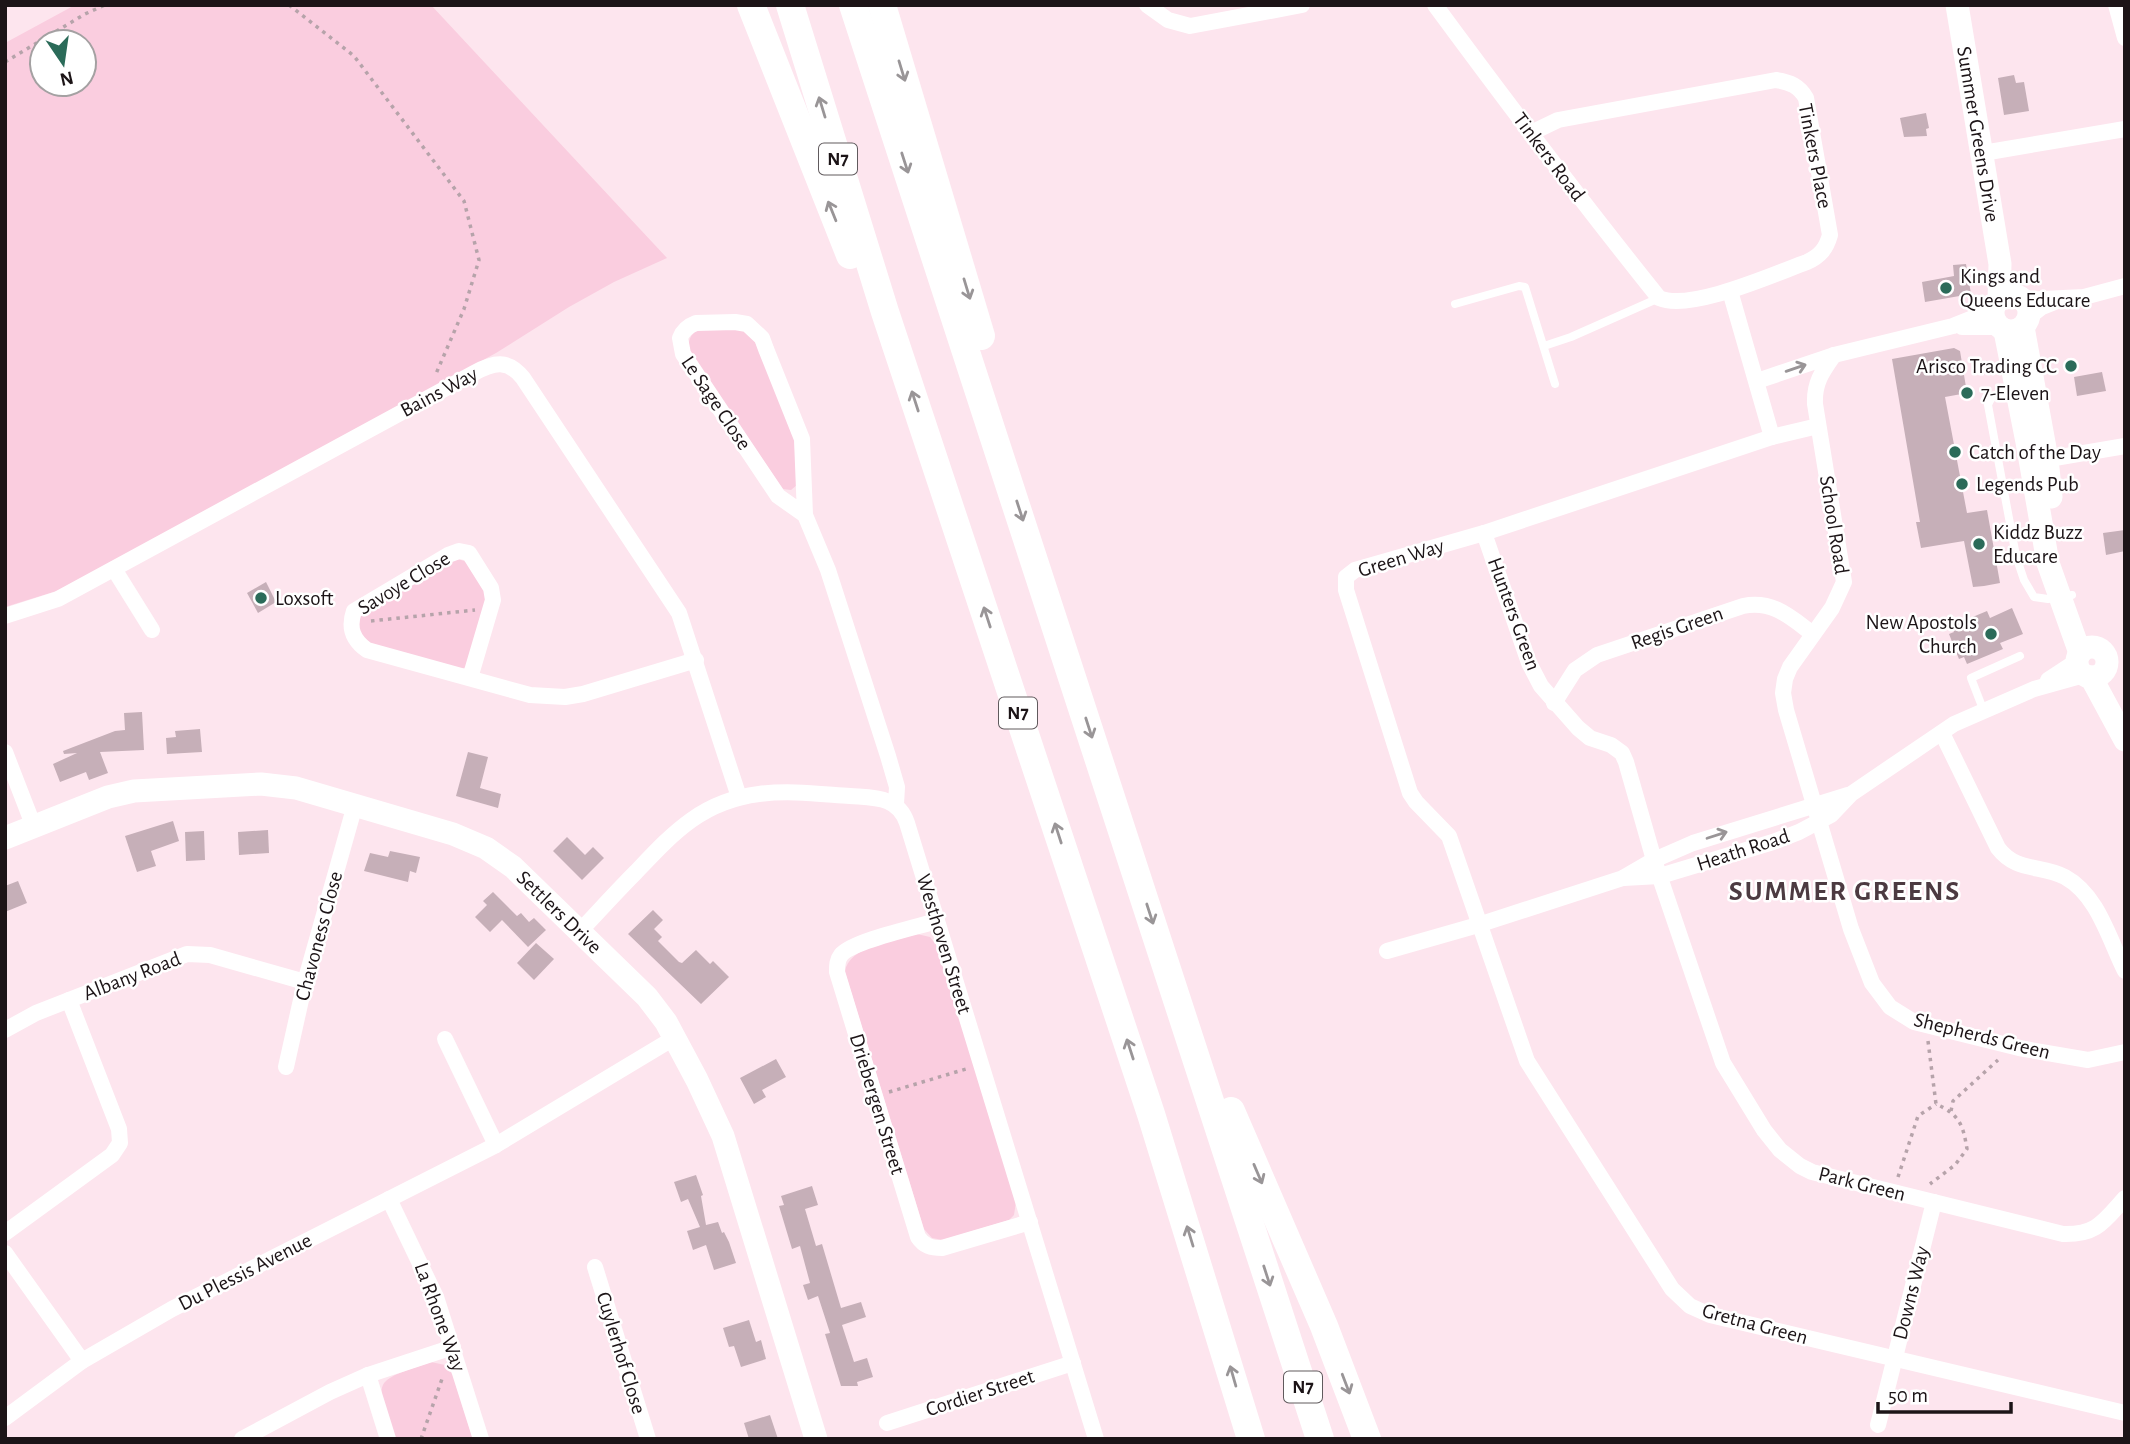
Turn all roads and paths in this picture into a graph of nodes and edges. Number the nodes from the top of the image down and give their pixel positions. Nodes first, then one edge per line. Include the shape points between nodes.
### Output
1 (105, 5) edge
2 (289, 5) edge
3 (751, 5) edge
4 (790, 5) edge
5 (853, 5) edge
6 (882, 5) edge
7 (1147, 5) edge
8 (1302, 5) edge
9 (1435, 5) edge
10 (1957, 5) edge
11 (2116, 5) edge
12 (2125, 38) edge
13 (5, 62) edge
14 (2125, 129) edge
15 (1531, 133) junction
16 (1983, 153) junction
17 (2125, 286) edge
18 (1730, 291) junction
19 (1664, 300) junction
20 (1455, 304) dead end
21 (885, 312) junction
22 (2011, 313) junction
23 (1544, 346) junction
24 (1835, 355) junction
25 (1757, 381) junction
26 (1555, 384) dead end
27 (429, 397) junction
28 (2029, 405) junction
29 (1818, 426) junction
30 (1772, 437) junction
31 (999, 446) junction
32 (2125, 446) edge
33 (2039, 461) junction
34 (805, 515) junction
35 (1484, 533) junction
36 (114, 569) junction
37 (2065, 596) junction
38 (491, 609) junction
39 (5, 615) edge
40 (351, 622) junction
41 (152, 630) dead end
42 (1813, 634) junction
43 (2020, 656) dead end
44 (696, 660) junction
45 (2089, 663) junction
46 (470, 678) junction
47 (1554, 703) junction
48 (1983, 709) junction
49 (2125, 712) edge
50 (1942, 733) junction
51 (2125, 740) edge
52 (5, 751) edge
53 (1851, 794) junction
54 (739, 797) junction
55 (896, 804) junction
56 (355, 805) junction
57 (1815, 805) junction
58 (1819, 822) junction
59 (34, 827) junction
60 (5, 838) edge
61 (1654, 860) junction
62 (1660, 876) junction
63 (1623, 878) junction
64 (937, 921) junction
65 (1478, 925) junction
66 (581, 930) junction
67 (1387, 951) dead end
68 (1163, 954) junction
69 (2125, 971) edge
70 (305, 982) junction
71 (69, 1000) junction
72 (1930, 1026) junction
73 (5, 1030) edge
74 (674, 1038) junction
75 (445, 1039) dead end
76 (2008, 1045) junction
77 (2125, 1052) edge
78 (981, 1064) junction
79 (286, 1067) dead end
80 (875, 1096) junction
81 (1936, 1104) junction
82 (1951, 1111) junction
83 (496, 1145) junction
84 (1894, 1192) junction
85 (1916, 1197) junction
86 (2125, 1198) edge
87 (389, 1199) junction
88 (1934, 1202) junction
89 (1030, 1222) junction
90 (5, 1233) edge
91 (5, 1253) edge
92 (595, 1267) dead end
93 (453, 1347) junction
94 (1894, 1358) junction
95 (82, 1361) junction
96 (1073, 1363) junction
97 (368, 1375) junction
98 (2125, 1413) edge
99 (5, 1418) edge
100 (887, 1423) dead end
101 (1878, 1425) dead end
102 (1249, 1435) edge
103 (243, 1439) edge
104 (388, 1439) edge
105 (421, 1439) edge
106 (481, 1439) edge
107 (648, 1439) edge
108 (816, 1439) edge
109 (1096, 1439) edge
110 (1320, 1439) edge
111 (1367, 1439) edge

1 - 13 path
2 - 27 path via 354,56 464,201 479,260
21 -> 3 highway via 872,303 862,286
21 -> 4 highway, N7
5 -> 31 highway, N7
6 -> 31 highway via 1005,415
7 - 8 street via 1168,20 1190,26
9 - 15 street, Tinkers Road
10 - 16 street, Summer Greens Drive
11 - 12 street
14 - 16 street
15 - 18 street, Tinkers Place via 1558,121 1776,80 1801,90 1827,222 1827,246 1807,262
15 - 19 street, Tinkers Road
16 - 22 street, Summer Greens Drive
17 - 22 street
18 - 19 street, Tinkers Place via 1680,303
18 - 25 street
19 - 23 lane
20 - 23 lane via 1522,286
102 -> 21 highway, N7 via 1152,1114
22 - 24 street
22 - 28 street, Summer Greens Drive
23 - 26 lane
25 -> 24 street
24 - 29 street, School Road via 1814,390
25 - 30 street
27 - 36 street, Bains Way
27 - 44 street, Bains Way via 498,363 517,370 673,601
28 - 33 street, Summer Greens Drive
28 - 37 lane via 2000,394 1988,405 2024,580 2034,597
29 - 30 street, Green Way
29 - 42 street, School Road via 1844,582
30 - 35 street, Green Way
31 -> 68 highway, N7
32 - 33 street
33 - 37 street, Summer Greens Drive
34 - 34 street, Le Sage Close via 802,439 762,338 747,324 735,322 696,323 686,328 680,338 683,354 778,496
34 - 55 street, Le Sage Close via 828,570 888,755 897,787
35 - 47 street, Hunters Green via 1529,663
35 - 65 street, Green Way via 1355,570 1345,582 1410,793 1449,836
36 - 39 street, Bains Way via 58,599
36 - 41 street
37 - 45 street, Summer Greens Drive
38 - 40 path
38 - 40 street, Savoye Close via 491,587 472,556 459,551 359,606
38 - 46 street, Savoye Close
40 - 46 street, Savoye Close via 355,639 367,650
42 - 47 street, Regis Green via 1773,606 1743,606 1597,655 1575,670
42 - 57 street, School Road via 1790,667 1783,693
43 - 48 lane via 1971,678
44 - 46 street, Savoye Close via 565,697 530,695
44 - 54 street, Bains Way
45 - 48 street, Heath Road
45 - 49 street, Summer Greens Drive
45 - 51 street, Summer Greens Drive
47 - 61 street, Hunters Green via 1590,738 1622,753
48 - 50 street, Heath Road
50 - 53 street, Heath Road
50 - 69 street via 2004,856 2063,876 2090,897
52 - 59 street
53 - 57 street, Heath Road
53 - 58 street, Heath Road
54 - 55 street via 803,792 881,798
54 - 66 street via 676,830
55 - 64 street, Westhoven Street via 905,816
56 - 59 street, Settlers Drive via 271,785 134,791
56 - 66 street, Settlers Drive via 486,848
56 - 70 street, Chavoness Close
57 - 58 street, Shepherds Green
61 -> 57 street, Heath Road
58 - 62 street, Heath Road via 1773,842
58 - 72 street, Shepherds Green via 1872,983 1890,1007
59 - 60 street, Settlers Drive
61 - 62 street, Park Green
61 - 63 street, Heath Road
62 - 63 street, Heath Road
62 - 84 street, Park Green via 1723,1063 1764,1130 1780,1150 1812,1172
63 - 65 street, Heath Road
64 - 78 street, Westhoven Street
64 - 80 street, Driebergen Street via 858,944 838,961 837,972
65 - 67 street, Heath Road
65 - 94 street, Gretna Green via 1527,1062 1672,1289 1690,1306 1710,1315
66 - 74 street, Settlers Drive via 653,1004
68 -> 110 highway, N7
68 -> 111 highway via 1324,1326
70 - 71 street, Albany Road via 210,955 187,954
70 - 79 street, Chavoness Close
71 - 73 street, Albany Road
71 - 90 street via 119,1129 120,1143 112,1155
72 - 76 street, Shepherds Green
72 - 81 path
74 - 83 street, Du Plessis Avenue
74 - 108 street, Settlers Drive via 719,1125
75 - 83 street
76 - 77 street, Shepherds Green via 2088,1060
76 - 82 path via 2006,1053 1953,1101
78 - 80 path
78 - 89 street, Westhoven Street
80 - 89 street, Driebergen Street via 922,1243 942,1248
81 - 82 path
81 - 84 path via 1917,1116
82 - 85 path via 1964,1128 1967,1149
83 - 87 street, Du Plessis Avenue
84 - 85 street, Park Green
85 - 88 street, Park Green
86 - 88 street, Park Green via 2100,1226 2081,1235
87 - 93 street, La Rhone Way via 436,1297
87 - 95 street, Du Plessis Avenue via 172,1309
88 - 94 street, Downs Way
89 - 96 street, Westhoven Street
91 - 95 street
92 - 107 street, Cuylerhof Close
93 - 97 street
93 - 105 path
93 - 106 street, La Rhone Way
94 - 98 street, Gretna Green
94 - 101 street, Downs Way
95 - 99 street, Du Plessis Avenue
96 - 100 street, Cordier Street
96 - 109 street, Westhoven Street
97 - 103 street
97 - 104 street

